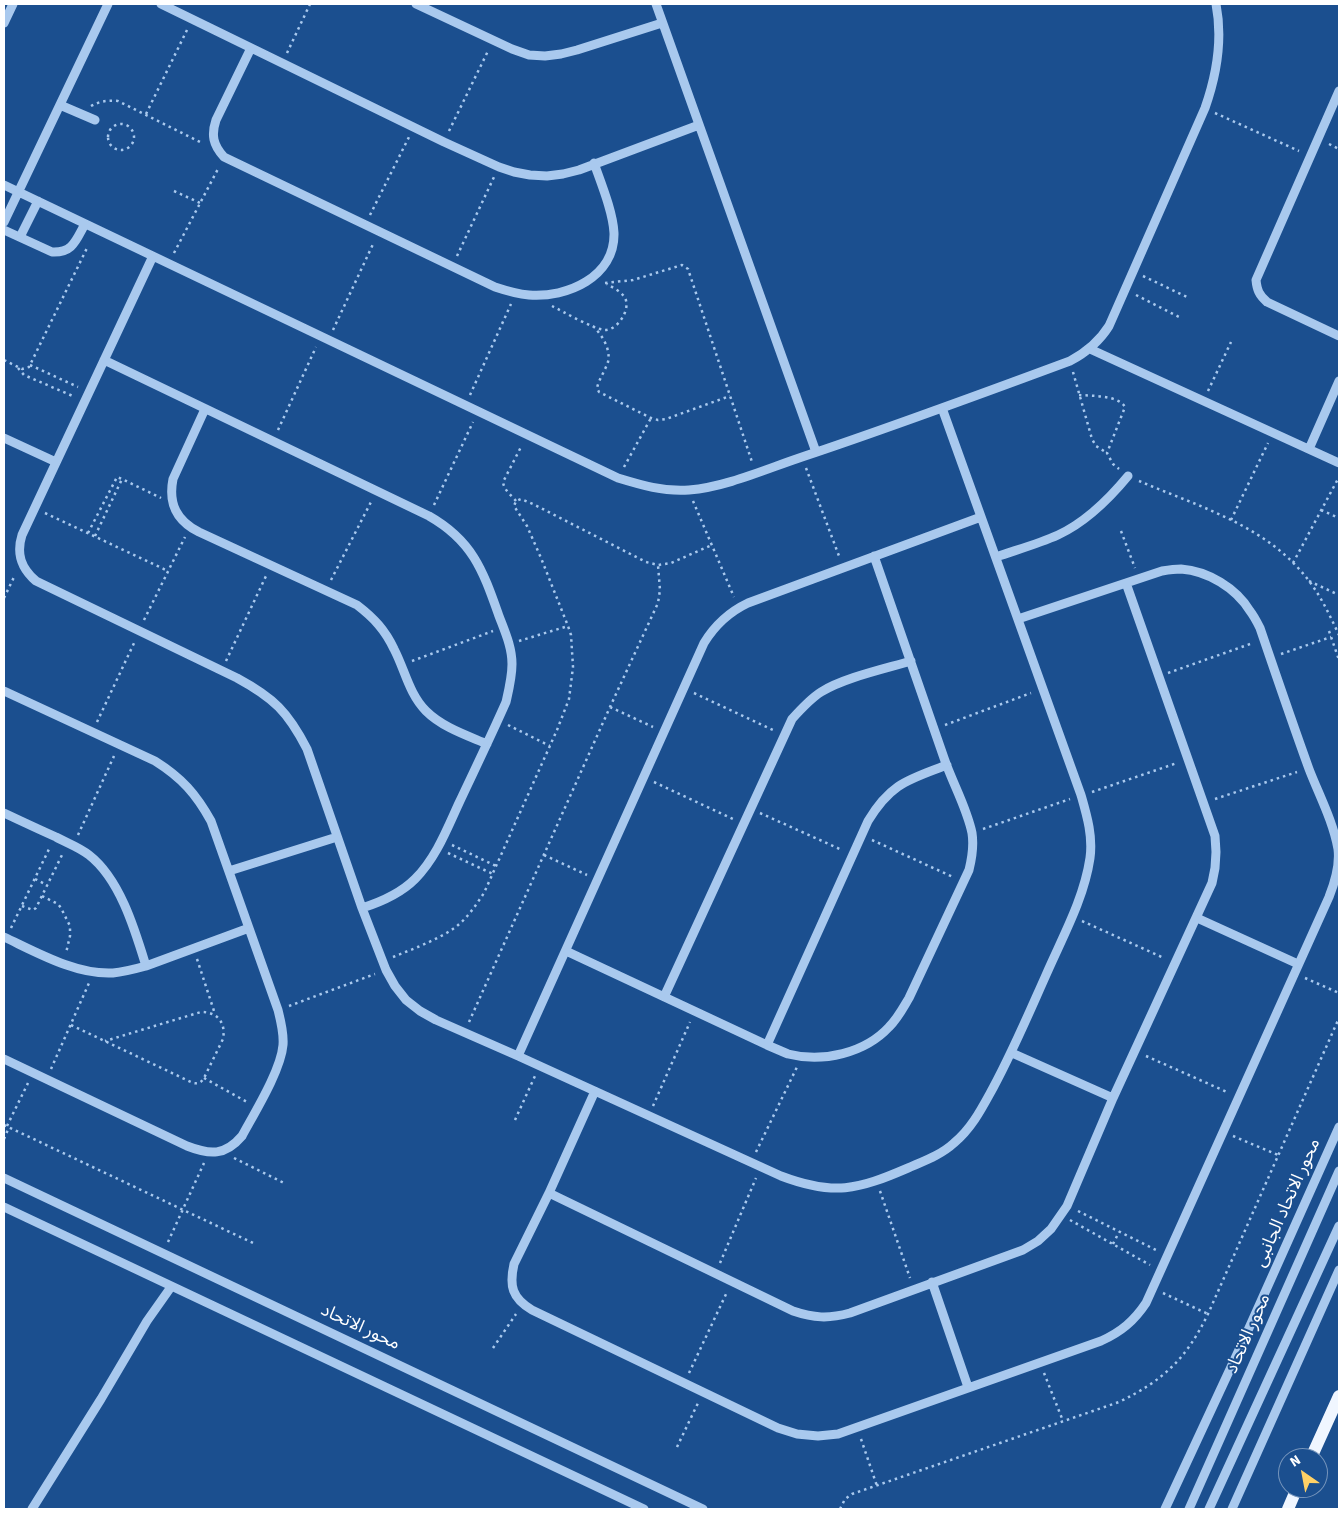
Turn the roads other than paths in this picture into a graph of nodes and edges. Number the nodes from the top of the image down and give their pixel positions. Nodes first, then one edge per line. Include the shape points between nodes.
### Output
1 (13, 4) edge
2 (108, 4) edge
3 (161, 4) edge
4 (416, 4) edge
5 (656, 4) edge
6 (1216, 4) edge
7 (4, 23) edge
8 (662, 23) junction
9 (251, 48) junction
10 (1339, 91) edge
11 (60, 105) junction
12 (95, 120) dead end
13 (699, 125) junction
14 (594, 163) junction
15 (4, 185) edge
16 (18, 192) junction
17 (38, 202) junction
18 (4, 222) edge
19 (85, 224) junction
20 (4, 230) edge
21 (20, 237) junction
22 (153, 256) junction
23 (1339, 336) edge
24 (1090, 349) junction
25 (104, 360) junction
26 (1339, 381) edge
27 (942, 408) junction
28 (206, 409) junction
29 (4, 438) edge
30 (1309, 449) junction
31 (816, 452) junction
32 (56, 462) junction
33 (1339, 462) edge
34 (1128, 476) road end
35 (981, 517) junction
36 (874, 556) junction
37 (996, 557) junction
38 (1126, 583) junction
39 (1018, 619) junction
40 (911, 661) junction
41 (4, 690) edge
42 (487, 744) junction
43 (946, 765) junction
44 (4, 813) edge
45 (337, 837) junction
46 (229, 871) junction
47 (362, 908) junction
48 (1197, 918) junction
49 (250, 928) junction
50 (5, 937) edge
51 (566, 951) junction
52 (1298, 964) junction
53 (146, 966) junction
54 (664, 997) junction
55 (767, 1045) junction
56 (1012, 1053) junction
57 (518, 1056) junction
58 (4, 1059) edge
59 (595, 1091) junction
60 (1113, 1098) junction
61 (1339, 1127) edge
62 (1339, 1171) edge
63 (4, 1178) edge
64 (549, 1193) junction
65 (4, 1207) edge
66 (1339, 1226) edge
67 (1339, 1270) edge
68 (932, 1282) junction
69 (171, 1286) junction
70 (968, 1387) junction
71 (1339, 1396) edge
72 (1316, 1448) edge
73 (32, 1509) edge
74 (644, 1509) edge
75 (703, 1509) edge
76 (1165, 1509) edge
77 (1189, 1509) edge
78 (1209, 1509) edge
79 (1232, 1509) edge

1 - 7 street
2 - 11 street
3 - 9 street
4 - 8 street via 529,55 545,56 577,50
5 - 8 street
6 - 24 street via 1219,50 1205,108 1109,326
8 - 13 street
9 - 14 street via 499,167 546,176 579,170
9 - 14 street via 213,129 213,137 222,154 495,287 531,296 564,292 595,276 605,264 612,250 614,234
10 - 23 street via 1256,280 1256,288 1267,302
11 - 12 street
11 - 16 street
13 - 14 street
13 - 31 street
15 - 16 street
16 - 17 street
16 - 18 street
17 - 19 street
17 - 21 street
19 - 21 street via 74,244 60,252 52,252
19 - 22 street
20 - 21 street
22 - 25 street
22 - 31 street via 618,478 641,485 664,490 711,486
24 - 27 street via 1070,361
24 - 30 street
25 - 28 street
25 - 32 street
26 - 30 street
27 - 31 street
27 - 35 street
28 - 42 street via 429,516 459,538 484,574 509,644 512,663 506,702
28 - 42 street via 173,479 172,496 177,513 190,527 357,605 373,617 385,633 414,696 426,711 441,724
29 - 32 street
30 - 33 street
32 - 45 street via 19,544 21,562 29,576 260,690 279,706 296,726 307,749
34 - 37 street via 1113,494 1078,524 1058,535
35 - 36 street
35 - 37 street
36 - 40 street
36 - 51 street via 738,607 710,632
37 - 39 street
38 - 39 street
38 - 48 street via 1215,836 1212,883
38 - 52 street via 1162,571 1202,574 1237,594 1260,628 1338,851 1335,882
39 - 56 street via 1088,817 1090,856 1072,916
40 - 43 street
40 - 54 street via 821,692 792,719
41 - 46 street via 173,772 188,786 212,821
42 - 47 street via 427,866 398,893
43 - 55 street via 903,782 877,806
43 - 55 street via 972,832 972,858 964,882 900,1014 873,1040 839,1055 802,1056
44 - 53 street via 70,844 103,868 114,884
45 - 46 street
45 - 47 street
46 - 49 street
47 - 57 street via 385,966 406,1000 428,1016
48 - 52 street
48 - 60 street
49 - 53 street
49 - 58 street via 278,1010 283,1044 279,1063 242,1136 228,1149 208,1153 186,1146
50 - 53 street via 64,964 94,972 112,973
51 - 54 street
51 - 57 street
52 - 70 street via 1146,1303 1137,1316 1115,1335 1101,1341
54 - 55 street
56 - 59 street via 970,1128 954,1144 876,1182 854,1188 804,1185
56 - 60 street
57 - 59 street
59 - 64 street
60 - 68 street via 1067,1206 1051,1229 1023,1250
61 - 76 street, محور الاتحاد الجانبى
62 - 77 street, محور الاتحاد
63 - 75 street, محور الاتحاد
64 - 68 street via 807,1316 836,1317
64 - 70 street via 513,1270 512,1286 522,1304 778,1428 797,1434 838,1434
65 - 69 street
66 - 78 street, محور الاتحاد
67 - 79 street
68 - 70 street
69 - 73 street
69 - 74 street
71 - 72 main road

